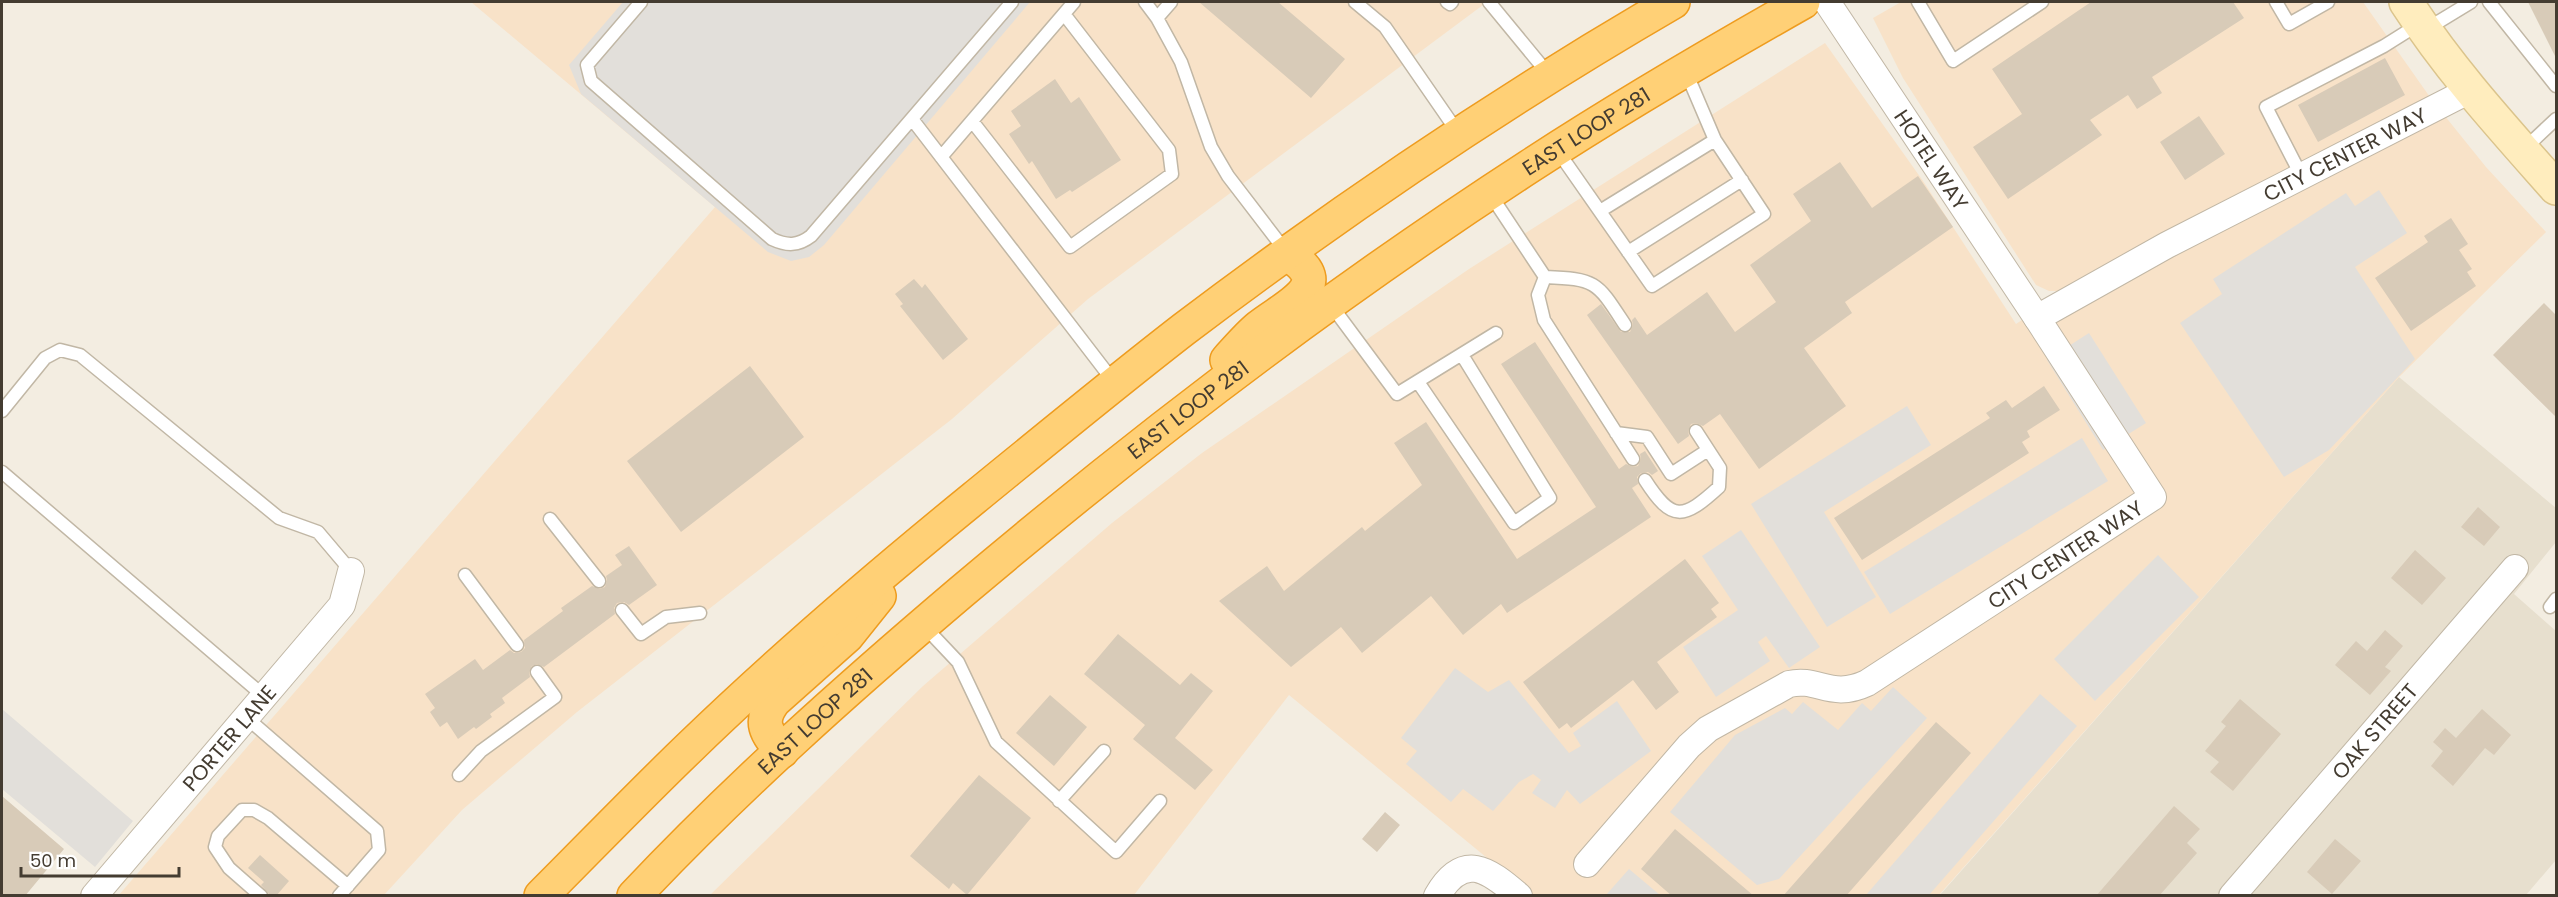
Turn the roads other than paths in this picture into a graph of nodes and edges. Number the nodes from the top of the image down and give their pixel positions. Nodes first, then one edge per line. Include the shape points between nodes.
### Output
1 (641, 2) edge
2 (1012, 2) edge
3 (1074, 2) edge
4 (1145, 2) edge
5 (1171, 2) edge
6 (1355, 2) edge
7 (1447, 2) edge
8 (1452, 2) edge
9 (1489, 2) edge
10 (1671, 2) edge
11 (1803, 2) edge
12 (1827, 2) edge
13 (1918, 2) edge
14 (2042, 2) edge
15 (2276, 2) edge
16 (2328, 2) edge
17 (2471, 2) edge
18 (2489, 2) edge
19 (1064, 14) junction
20 (1157, 18) junction
21 (2417, 19) edge
22 (1685, 70) junction
23 (1551, 77) junction
24 (2556, 86) edge
25 (2470, 90) junction
26 (912, 119) junction
27 (2556, 119) edge
28 (972, 121) junction
29 (1460, 135) junction
30 (1715, 140) junction
31 (1557, 149) junction
32 (2522, 150) junction
33 (941, 157) junction
34 (2302, 177) junction
35 (1742, 180) junction
36 (2556, 188) edge
37 (1489, 193) junction
38 (1600, 211) junction
39 (1628, 252) junction
40 (1287, 254) junction
41 (1545, 277) junction
42 (1330, 304) junction
43 (2037, 318) junction
44 (1625, 325) dead end
45 (1496, 333) dead end
46 (1462, 355) junction
47 (1418, 382) junction
48 (1115, 383) junction
49 (2, 411) edge
50 (1696, 431) dead end
51 (1616, 433) junction
52 (1147, 440) junction
53 (1708, 450) junction
54 (1633, 459) dead end
55 (2, 472) edge
56 (1645, 480) dead end
57 (550, 519) dead end
58 (932, 530) junction
59 (2515, 568) dead end
60 (351, 571) joint
61 (465, 575) dead end
62 (599, 581) dead end
63 (622, 610) dead end
64 (700, 613) dead end
65 (923, 625) junction
66 (517, 645) dead end
67 (537, 672) dead end
68 (265, 697) junction
69 (247, 718) junction
70 (782, 751) junction
71 (1104, 751) dead end
72 (459, 775) dead end
73 (1059, 801) junction
74 (1160, 801) dead end
75 (1587, 864) dead end
76 (348, 886) junction
77 (94, 896) edge
78 (261, 896) edge
79 (339, 896) edge
80 (541, 896) edge
81 (634, 896) edge
82 (1437, 896) edge
83 (1519, 896) edge
84 (2232, 896) edge

1 - 26 lane via 587,65 591,81 778,242 798,244 811,236
2 - 26 lane
3 - 19 lane
4 - 20 lane
5 - 20 lane
6 - 29 lane via 1385,27
7 - 8 lane
9 - 23 lane
10 - 23 highway
11 - 22 highway, EAST LOOP 281
12 - 43 street, HOTEL WAY
13 - 14 lane via 1953,61
15 - 16 lane via 2289,24
17 - 21 lane
18 - 24 lane
19 - 28 lane
19 - 28 lane via 1169,150 1172,174 1070,247
20 - 40 lane via 1181,62 1211,147
21 - 25 main road
21 - 34 lane via 2384,46 2266,107
22 - 30 lane
22 - 31 highway, EAST LOOP 281
23 - 29 highway
25 - 32 main road
25 - 34 street, CITY CENTER WAY
26 - 33 lane
27 - 32 lane
28 - 33 lane
29 - 40 highway
30 - 35 lane
30 - 38 lane
31 - 37 highway, EAST LOOP 281
31 - 38 lane
32 - 36 main road
33 - 48 lane
34 - 43 street, CITY CENTER WAY via 2167,245
35 - 39 lane
35 - 39 lane via 1764,214 1652,286
37 - 41 lane
37 - 42 highway, EAST LOOP 281
38 - 39 lane
40 - 48 highway
40 - 52 highway via 1301,262 1308,272 1310,283 1306,292 1258,328
41 - 44 lane via 1579,278 1597,286
41 - 51 lane via 1538,295 1544,320
42 - 47 lane via 1397,394
42 - 52 highway, EAST LOOP 281
43 - 75 street, CITY CENTER WAY via 2153,497 1867,682 1855,688 1832,690 1798,682 1789,684 1708,729
45 - 46 lane
46 - 47 lane
46 - 47 lane via 1550,498 1514,523
48 - 58 highway
49 - 60 lane via 45,358 60,350 80,355 279,518 318,532
50 - 53 lane
51 - 53 lane via 1647,437 1671,474
51 - 54 lane
52 - 65 highway, EAST LOOP 281
53 - 56 lane via 1720,468 1719,487 1704,501 1684,511 1670,511 1658,501
55 - 68 lane
57 - 62 lane
58 - 70 highway via 847,636 768,709 767,732
58 - 80 highway via 692,745
59 - 84 street, OAK STREET
60 - 68 street, PORTER LANE via 342,605
61 - 66 lane
63 - 64 lane via 641,634 666,617
65 - 70 highway, EAST LOOP 281
65 - 73 lane via 958,662 996,742
67 - 72 lane via 555,697 481,751
68 - 69 street, PORTER LANE
69 - 76 lane via 377,831 379,850
69 - 77 street, PORTER LANE
70 - 81 highway, EAST LOOP 281
71 - 73 lane
73 - 74 lane via 1116,852
76 - 78 lane via 268,818 254,810 242,810 218,836 214,847 229,868
76 - 79 lane
82 - 83 street via 1448,878 1468,868 1490,873

